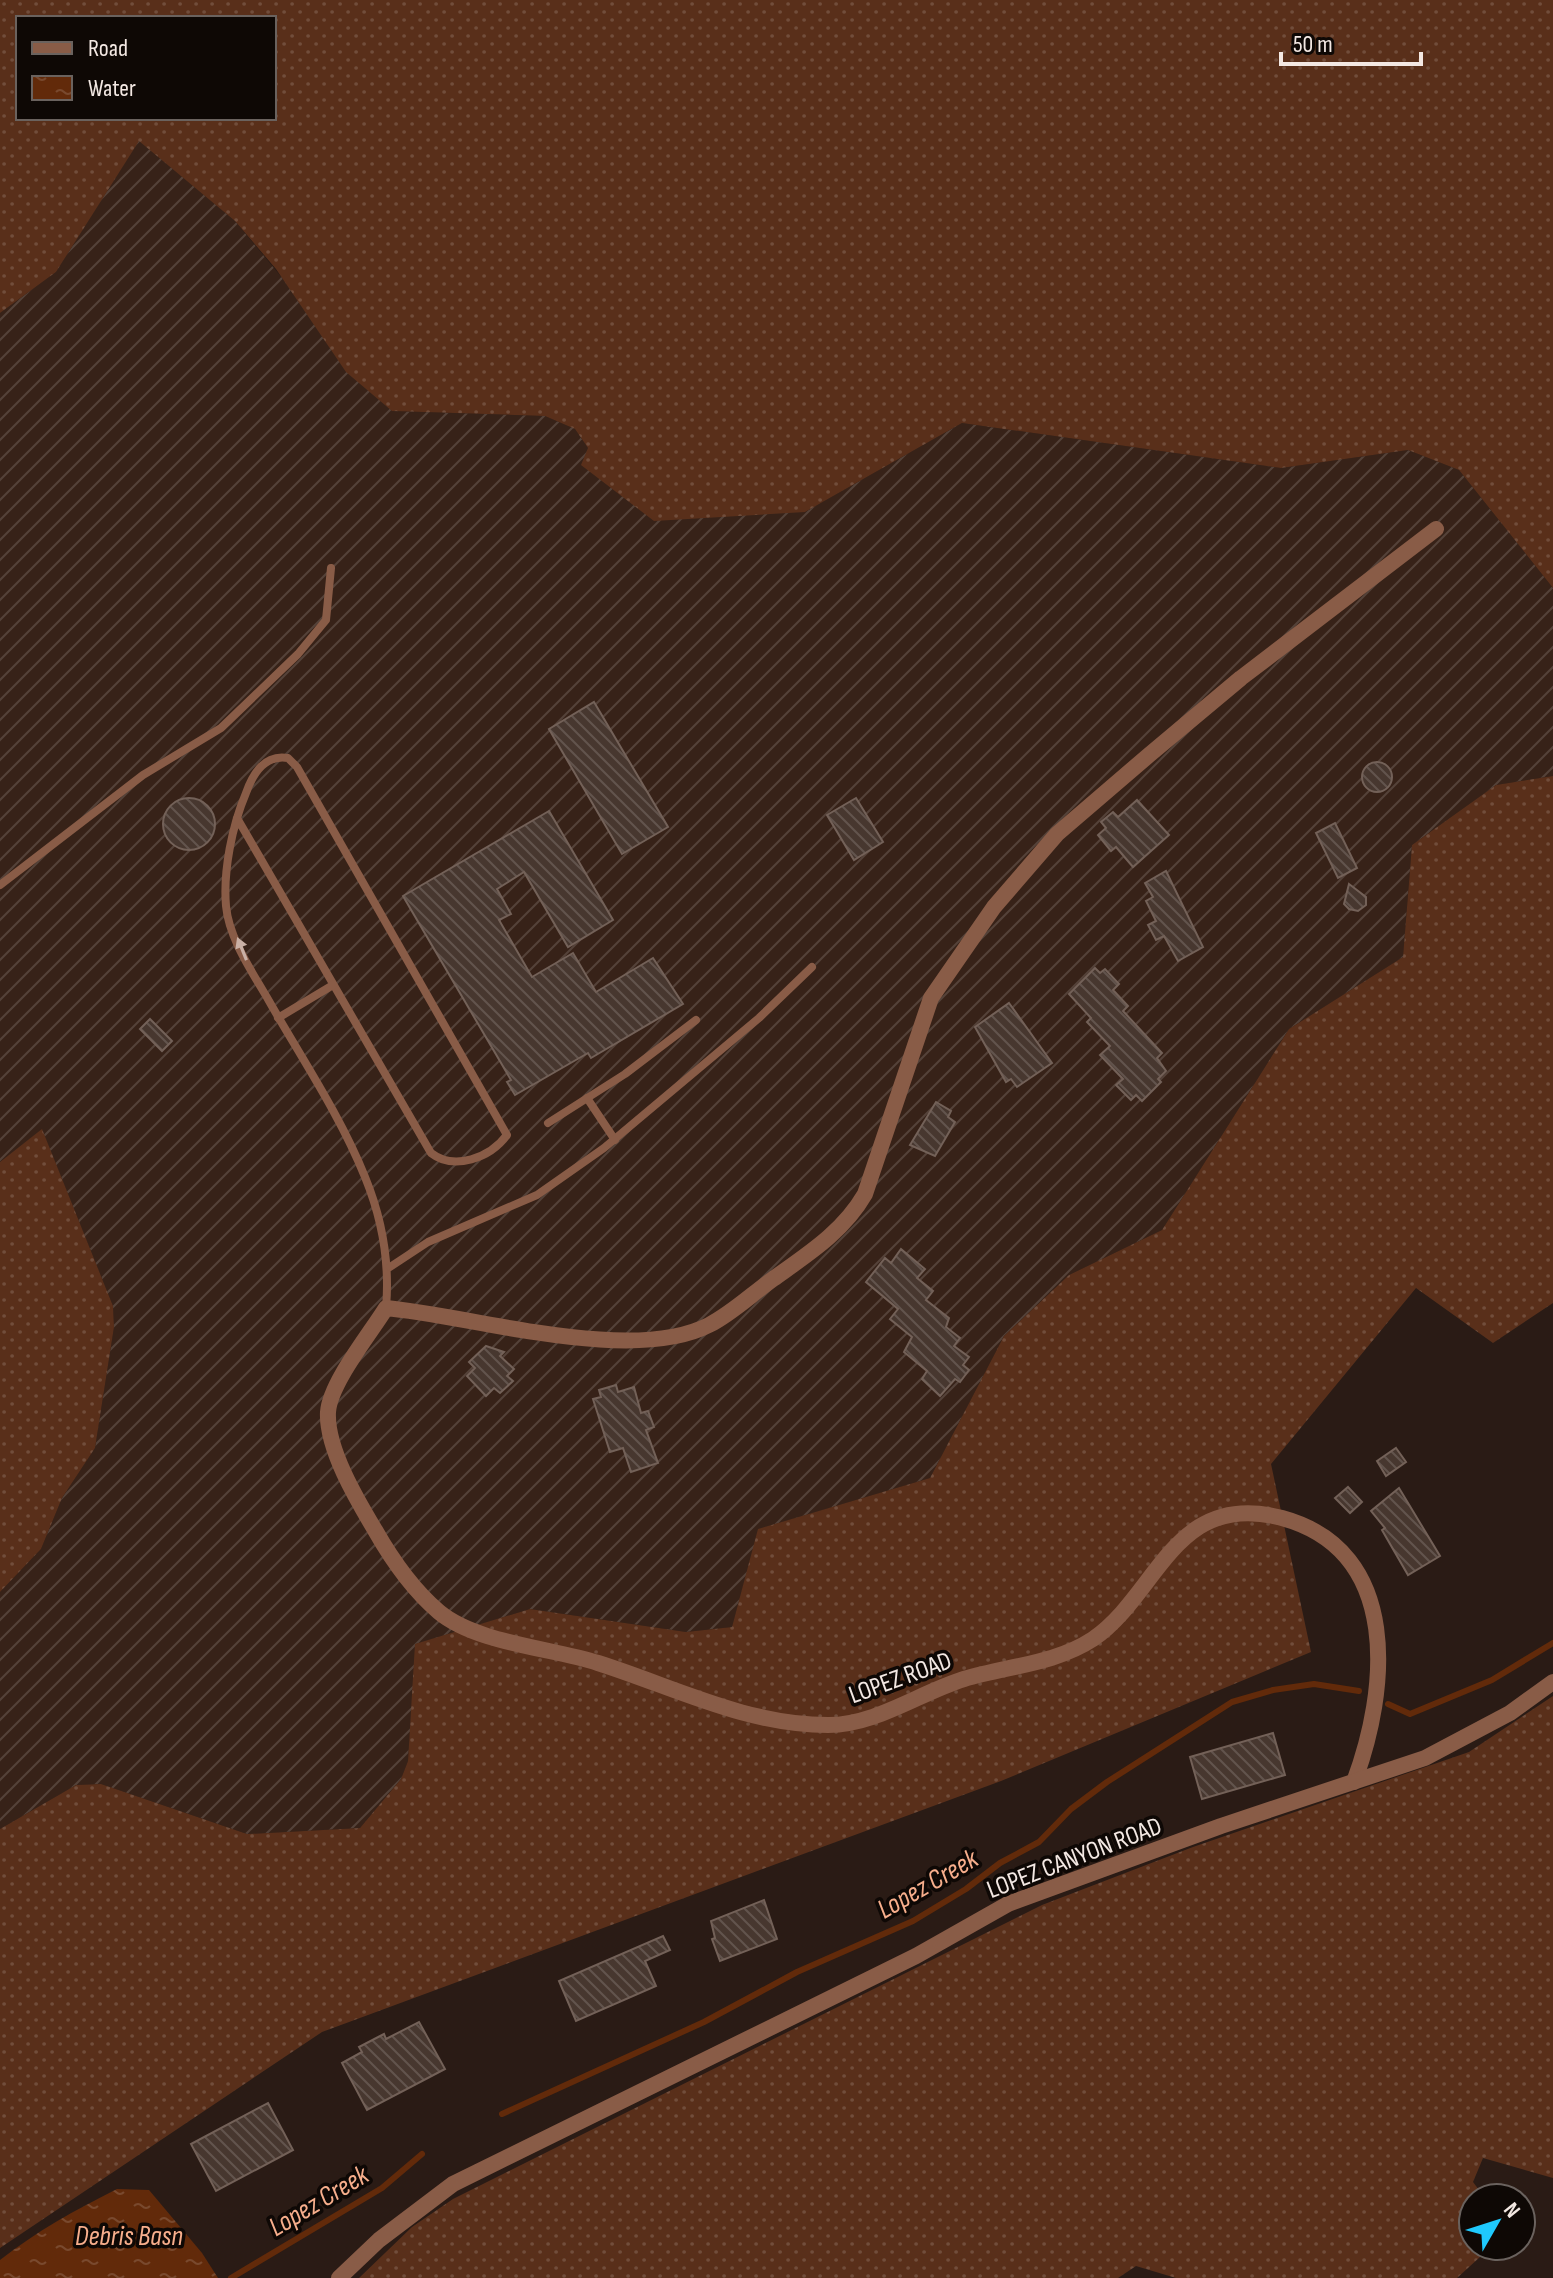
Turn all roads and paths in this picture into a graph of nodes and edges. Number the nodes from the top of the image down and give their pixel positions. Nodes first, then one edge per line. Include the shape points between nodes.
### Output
1 (1436, 529) dead end
2 (331, 568) dead end
3 (237, 818) junction
4 (0, 885) edge
5 (812, 967) dead end
6 (333, 985) junction
7 (278, 1018) junction
8 (696, 1020) dead end
9 (587, 1098) junction
10 (548, 1123) dead end
11 (615, 1140) junction
12 (390, 1267) junction
13 (386, 1308) junction
14 (1553, 1682) edge
15 (1354, 1782) junction
16 (339, 2278) edge

1 - 13 street via 1149,755 1057,834 994,907 931,998 865,1194 850,1219 821,1245 708,1326 660,1341 536,1333
2 - 4 lane via 326,620 221,728 143,775
3 - 6 lane
3 - 6 lane via 259,768 269,760 288,758 503,1123 507,1135 499,1145 454,1164 431,1153
7 -> 3 lane via 244,957 226,908
5 - 11 lane
6 - 7 lane
7 - 12 lane via 354,1153 379,1218
8 - 9 lane
9 - 10 lane
9 - 11 lane
11 - 12 lane via 537,1195 428,1242
12 - 13 lane
13 - 15 street, LOPEZ ROAD via 335,1390 328,1411 331,1433 351,1490 397,1568 440,1614 478,1632 601,1664 717,1707 831,1725 872,1717 962,1680 1078,1648 1097,1636 1170,1551 1195,1530 1218,1519 1246,1515 1281,1518 1311,1531 1354,1565 1376,1613 1371,1728
14 - 15 street, LOPEZ CANYON ROAD via 1464,1739
15 - 16 street, LOPEZ CANYON ROAD via 1008,1904 916,1956 453,2184

